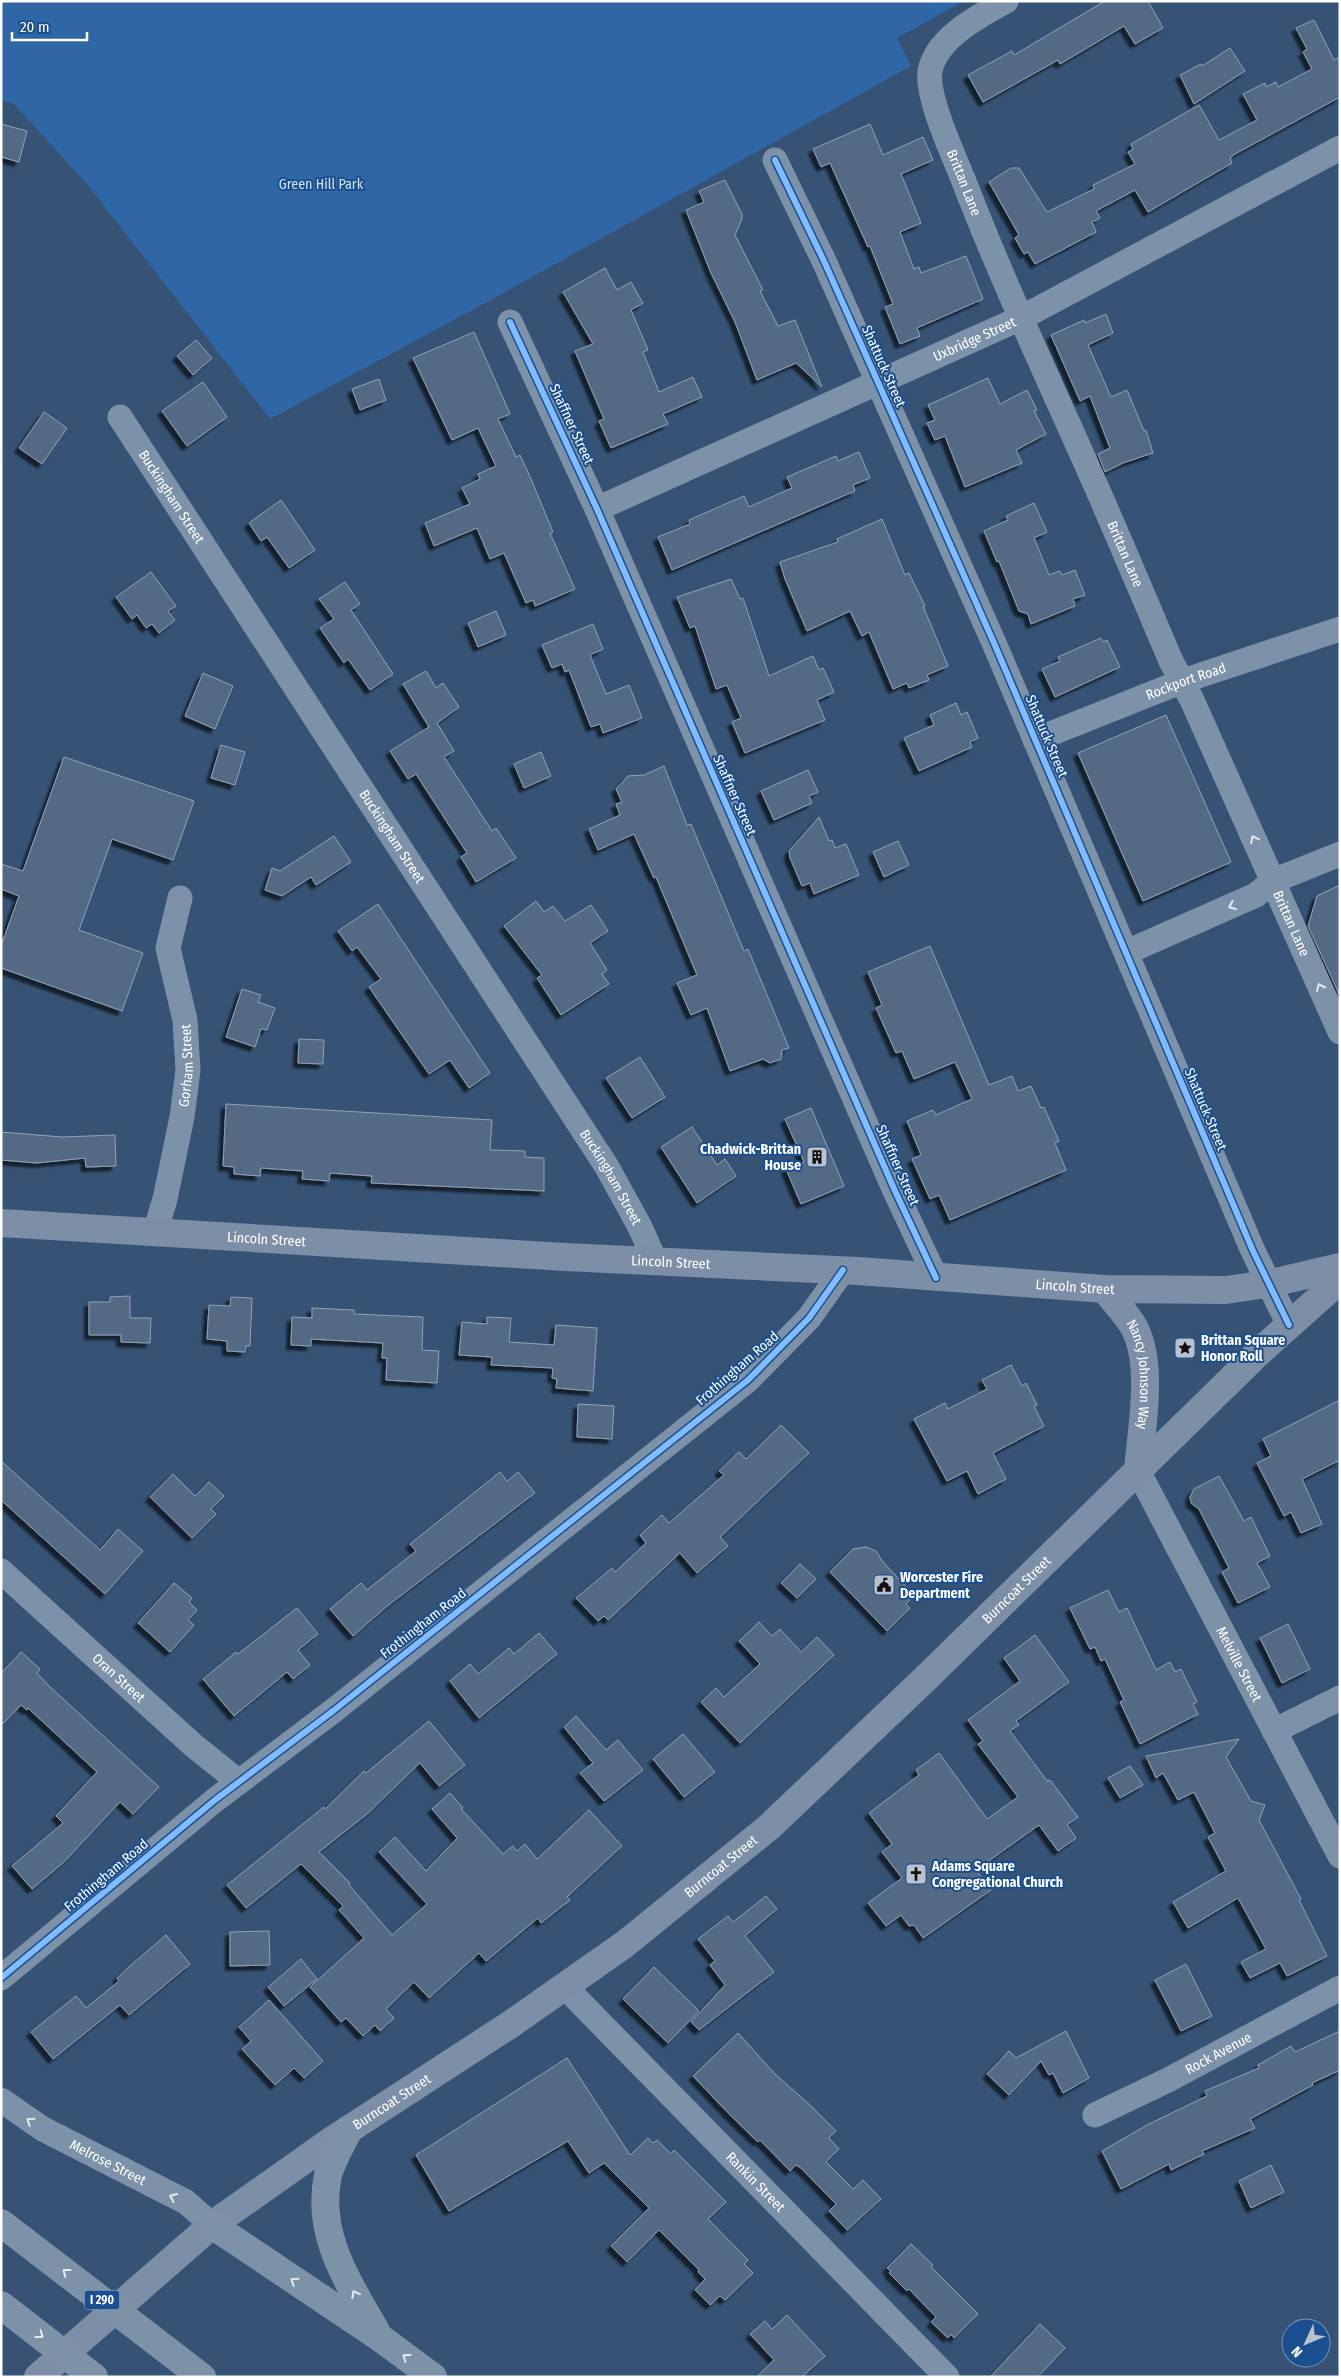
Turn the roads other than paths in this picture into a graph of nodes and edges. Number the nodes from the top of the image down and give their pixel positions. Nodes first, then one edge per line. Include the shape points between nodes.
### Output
1 (1006, 1) edge
2 (1340, 148) edge
3 (775, 160) dead end
4 (1021, 318) junction
5 (510, 322) dead end
6 (877, 382) junction
7 (120, 417) dead end
8 (597, 509) junction
9 (1340, 629) edge
10 (1183, 681) junction
11 (1035, 740) junction
12 (1340, 854) edge
13 (1273, 881) junction
14 (180, 898) dead end
15 (1126, 952) junction
16 (1340, 1032) edge
17 (1, 1223) edge
18 (156, 1232) junction
19 (655, 1261) junction
20 (1340, 1266) edge
21 (843, 1270) junction
22 (936, 1278) junction
23 (1340, 1280) edge
24 (1268, 1284) junction
25 (1105, 1289) junction
26 (1289, 1325) junction
27 (1138, 1472) junction
28 (1, 1571) edge
29 (1340, 1698) edge
30 (1274, 1731) junction
31 (239, 1782) junction
32 (1340, 1856) edge
33 (1, 1978) edge
34 (564, 1986) junction
35 (1340, 1988) edge
36 (1, 2100) edge
37 (1095, 2115) dead end
38 (349, 2129) junction
39 (1, 2223) edge
40 (212, 2225) junction
41 (1, 2306) edge
42 (142, 2331) junction
43 (379, 2337) junction
44 (38, 2377) edge
45 (94, 2377) edge
46 (202, 2377) edge
47 (220, 2377) edge
48 (433, 2377) edge
49 (947, 2377) edge

1 - 4 street, Brittan Lane via 957,33 940,50 931,68 930,81 942,124
2 - 4 street, Uxbridge Street
3 - 6 street, Shattuck Street
4 - 6 street, Uxbridge Street
4 - 10 street, Brittan Lane via 1170,661
5 - 8 street, Shaffner Street
6 - 8 street, Uxbridge Street
6 - 11 street, Shattuck Street
7 - 19 street, Buckingham Street via 602,1159
8 - 22 street, Shaffner Street
9 - 10 street, Rockport Road
10 - 11 street, Rockport Road
13 -> 10 street, Brittan Lane
11 - 15 street, Shattuck Street
12 - 13 street
13 -> 15 street via 1256,895
16 -> 13 street, Brittan Lane
14 - 18 street, Gorham Street via 168,948 185,1020 188,1070 182,1117
15 - 24 street, Shattuck Street
17 - 18 main road, Lincoln Street
18 - 19 main road, Lincoln Street
19 - 21 main road, Lincoln Street
20 - 24 main road, Lincoln Street
21 - 22 main road, Lincoln Street
21 - 31 street, Frothingham Road via 809,1318 748,1380 331,1713
22 - 25 main road, Lincoln Street
23 - 26 main road, Burncoat Street
24 - 25 main road, Lincoln Street via 1226,1290
24 - 26 street, Shattuck Street
25 - 27 main road, Nancy Johnson Way via 1134,1328 1143,1350
26 - 27 main road, Burncoat Street
27 - 30 street, Melville Street
27 - 34 main road, Burncoat Street via 769,1827 625,1944
28 - 31 street, Oran Street
29 - 30 street
30 - 32 street, Melville Street
31 - 33 street, Frothingham Road
34 - 38 main road, Burncoat Street
34 - 49 street, Rankin Street
35 - 37 street, Rock Avenue via 1168,2080
40 -> 36 street, Melrose Street via 186,2202 43,2130
38 - 40 main road, Burncoat Street
43 -> 38 highway via 342,2272 324,2214 328,2173
42 -> 39 highway, I 290
43 -> 40 highway
40 - 44 main road, Burncoat Street
41 -> 45 highway
42 - 46 highway, I 290
42 - 47 highway
48 -> 43 highway

